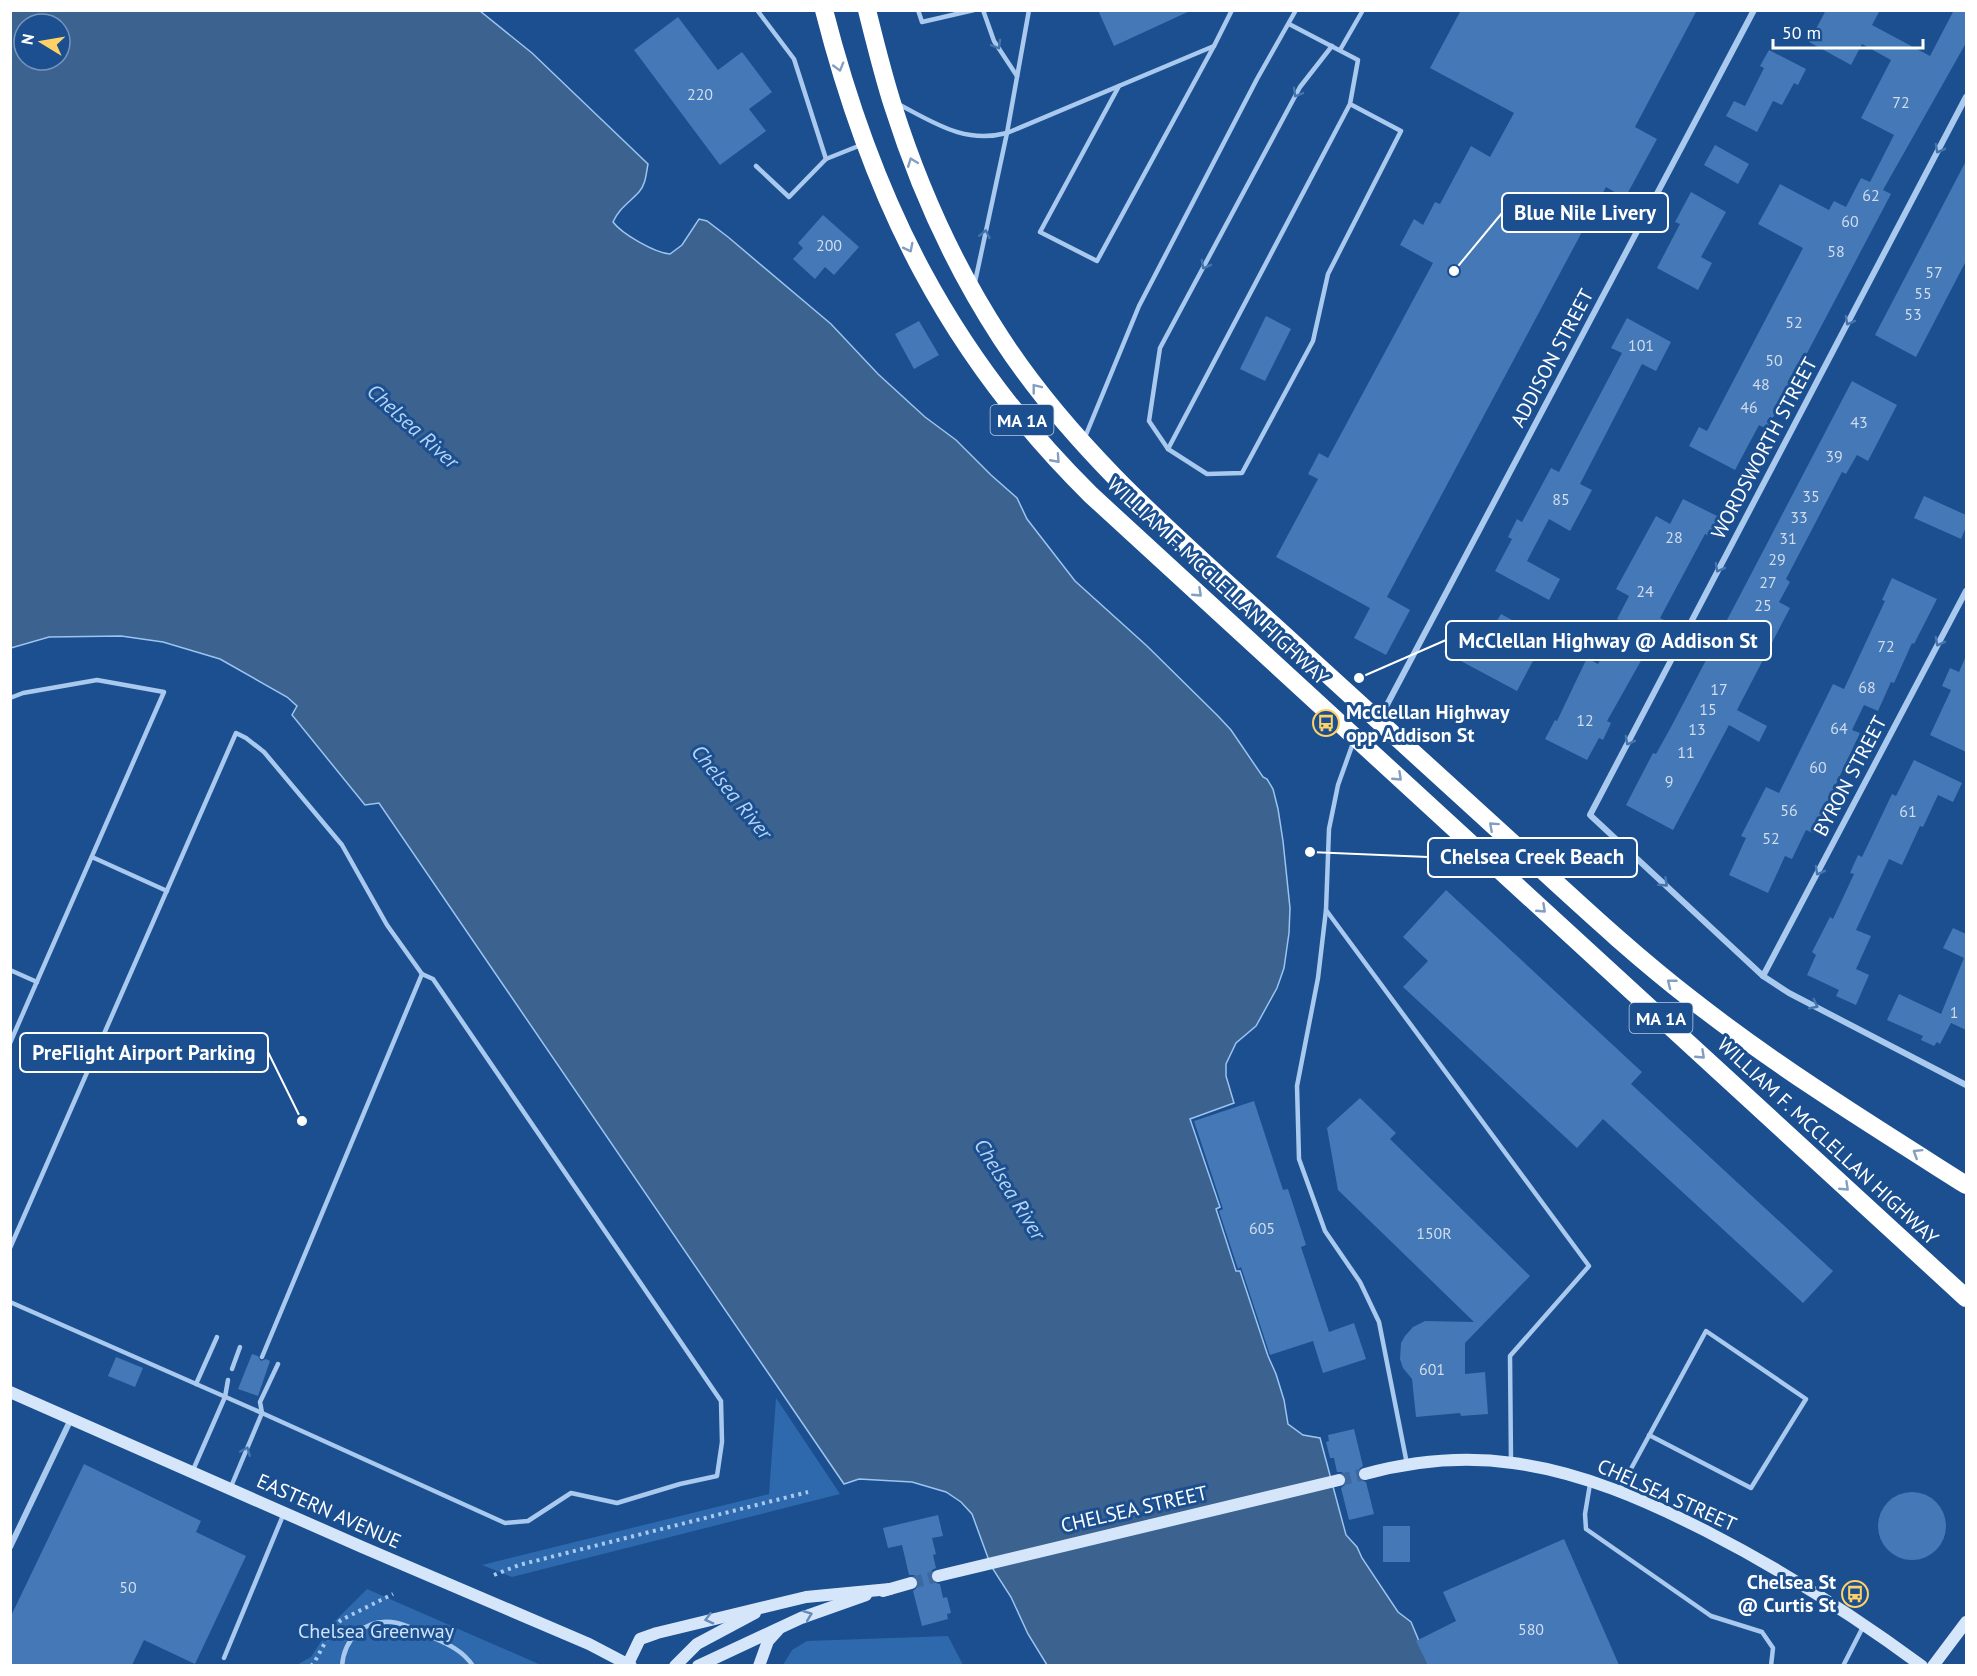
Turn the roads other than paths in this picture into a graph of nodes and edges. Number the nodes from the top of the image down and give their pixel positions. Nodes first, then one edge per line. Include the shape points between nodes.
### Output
1 (758, 10) edge
2 (824, 10) edge
3 (867, 10) edge
4 (918, 10) edge
5 (974, 10) edge
6 (983, 10) edge
7 (1029, 10) edge
8 (1296, 10) edge
9 (1363, 10) edge
10 (1754, 10) edge
11 (1232, 11) edge
12 (1288, 24) junction
13 (1214, 46) junction
14 (1332, 46) junction
15 (1340, 50) junction
16 (1017, 76) junction
17 (1119, 86) junction
18 (1966, 97) edge
19 (891, 101) junction
20 (1350, 104) junction
21 (1007, 133) junction
22 (863, 144) junction
23 (826, 159) junction
24 (756, 166) dead end
25 (973, 291) junction
26 (1083, 442) junction
27 (1168, 449) junction
28 (1966, 591) edge
29 (10, 698) edge
30 (1378, 721) junction
31 (1355, 738) junction
32 (92, 857) junction
33 (167, 891) junction
34 (1326, 910) junction
35 (10, 970) edge
36 (422, 974) junction
37 (1763, 976) junction
38 (37, 982) junction
39 (13, 1030) edge
40 (10, 1043) edge
41 (1966, 1085) edge
42 (1966, 1185) edge
43 (10, 1248) edge
44 (1966, 1298) edge
45 (10, 1302) edge
46 (217, 1337) dead end
47 (240, 1347) dead end
48 (262, 1357) dead end
49 (278, 1364) dead end
50 (232, 1369) dead end
51 (228, 1380) dead end
52 (196, 1384) junction
53 (10, 1392) edge
54 (225, 1397) junction
55 (262, 1413) junction
56 (71, 1419) junction
57 (1649, 1435) junction
58 (1511, 1462) junction
59 (1407, 1464) junction
60 (191, 1472) junction
61 (1365, 1474) tunnel mouth
62 (1339, 1480) tunnel mouth
63 (1590, 1481) junction
64 (230, 1489) junction
65 (1618, 1491) junction
66 (284, 1513) junction
67 (10, 1547) edge
68 (938, 1576) tunnel mouth
69 (911, 1583) tunnel mouth
70 (890, 1588) junction
71 (787, 1601) junction
72 (1966, 1622) edge
73 (1864, 1624) junction
74 (782, 1626) junction
75 (224, 1658) dead end
76 (342, 1665) edge
77 (473, 1665) edge
78 (628, 1665) edge
79 (675, 1665) edge
80 (698, 1665) edge
81 (759, 1665) edge
82 (1771, 1665) edge
83 (1843, 1665) edge
84 (1922, 1665) edge
85 (1933, 1665) edge

1 - 23 lane via 794,59
2 -> 22 highway, WILLIAM F. MCCLELLAN HIGHWAY / MA 1A
3 - 19 highway, WILLIAM F. MCCLELLAN HIGHWAY / MA 1A
4 - 5 lane via 922,22
6 -> 16 lane via 994,41
7 - 16 lane
8 - 12 lane
9 - 15 lane
10 - 30 street, ADDISON STREET
11 - 13 lane
12 - 14 lane
12 - 26 lane via 1139,306
13 - 17 lane
13 - 17 lane via 1097,261 1040,232
14 - 15 lane
14 -> 27 lane via 1300,87 1160,348 1149,421
15 - 20 lane via 1358,60
16 - 21 lane
17 - 21 lane
18 -> 37 street, WORDSWORTH STREET via 1590,815
19 - 21 lane via 960,134 991,137
25 -> 19 highway, WILLIAM F. MCCLELLAN HIGHWAY / MA 1A via 925,195
20 - 27 lane
20 - 27 lane via 1401,131 1328,274 1313,341 1242,473 1207,474
25 -> 21 lane
22 - 23 lane
22 -> 31 highway, WILLIAM F. MCCLELLAN HIGHWAY / MA 1A via 891,212 933,293 983,370 1022,420 1091,495
23 - 24 lane via 789,197
26 -> 25 highway, WILLIAM F. MCCLELLAN HIGHWAY / MA 1A via 1027,375
26 - 30 highway, WILLIAM F. MCCLELLAN HIGHWAY / MA 1A via 1134,496
28 -> 37 street, BYRON STREET
29 - 32 lane via 98,680 164,692
42 -> 30 highway, WILLIAM F. MCCLELLAN HIGHWAY / MA 1A via 1786,1069 1691,1000 1592,916
31 - 34 lane via 1338,785 1329,829
31 -> 44 highway, WILLIAM F. MCCLELLAN HIGHWAY / MA 1A
32 - 33 lane
32 - 38 lane
33 - 36 lane via 236,734 264,752 342,846 387,925
33 - 43 lane
34 - 58 lane via 1589,1266 1509,1356
34 - 59 lane via 1318,978 1297,1086 1299,1159 1325,1231 1360,1282 1379,1322
35 - 38 lane
36 - 48 lane
36 - 55 lane via 433,979 721,1401 722,1442 717,1476 617,1503 571,1493 528,1521 504,1523
37 -> 41 street
38 - 39 lane
39 - 40 lane
45 - 52 lane
46 - 52 lane
47 - 50 lane
49 - 55 lane via 260,1402
51 - 54 lane
52 - 54 lane
53 - 56 main road, EASTERN AVENUE
54 - 55 lane
54 - 60 lane
64 -> 55 lane
56 - 60 main road, EASTERN AVENUE
56 - 67 street
57 - 57 lane via 1706,1331 1806,1399 1751,1488
57 - 65 lane
58 - 59 main road, CHELSEA STREET
58 - 63 main road, CHELSEA STREET
59 - 61 main road, CHELSEA STREET
60 - 64 main road, EASTERN AVENUE
62 - 68 main road, CHELSEA STREET
63 - 65 main road, CHELSEA STREET
63 - 82 lane via 1586,1529 1712,1616 1762,1632 1773,1648
64 - 66 main road, EASTERN AVENUE
65 - 73 main road, CHELSEA STREET via 1735,1546
66 - 75 lane
66 - 78 main road, EASTERN AVENUE via 589,1644
69 - 70 main road
70 - 71 main road
74 -> 70 main road
71 -> 78 main road via 640,1639
71 - 79 main road via 714,1634
72 - 85 main road
73 - 83 lane
73 - 84 main road, CHELSEA STREET
74 - 80 main road
74 - 81 main road via 768,1641
76 - 77 lane via 346,1647 356,1634 369,1625 392,1622 457,1649

